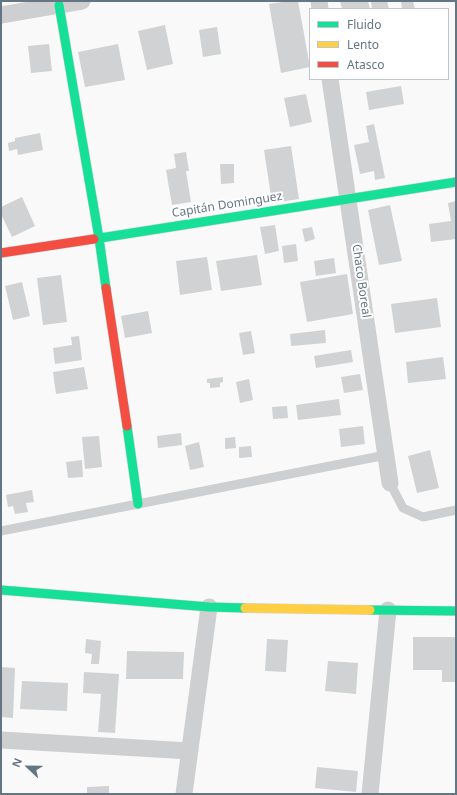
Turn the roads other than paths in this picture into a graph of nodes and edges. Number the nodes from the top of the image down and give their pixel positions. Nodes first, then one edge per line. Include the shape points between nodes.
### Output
1 (82, 1) edge
2 (59, 5) junction
3 (1, 15) edge
4 (330, 80) edge
5 (456, 182) edge
6 (348, 198) junction
7 (99, 238) junction
8 (1, 253) edge
9 (386, 455) junction
10 (390, 483) joint
11 (138, 504) junction
12 (456, 510) edge
13 (1, 531) edge
14 (1, 590) edge
15 (209, 607) junction
16 (388, 610) junction
17 (456, 611) edge
18 (1, 740) edge
19 (190, 751) junction
20 (184, 794) edge
21 (370, 794) edge

1 - 2 street
2 - 3 street
2 - 7 street
4 - 6 street, Chaco Boreal
5 - 6 street, Capitán Dominguez
6 - 7 street, Capitán Dominguez
6 - 9 street, Chaco Boreal
7 - 8 street, Capitán Dominguez
7 - 11 street
9 - 10 street, Chaco Boreal
9 - 11 lane
10 - 12 lane via 403,508 423,517
11 - 13 lane
14 - 15 street
15 - 16 street
15 - 19 street
16 - 17 street
16 - 21 street
18 - 19 street
19 - 20 street

